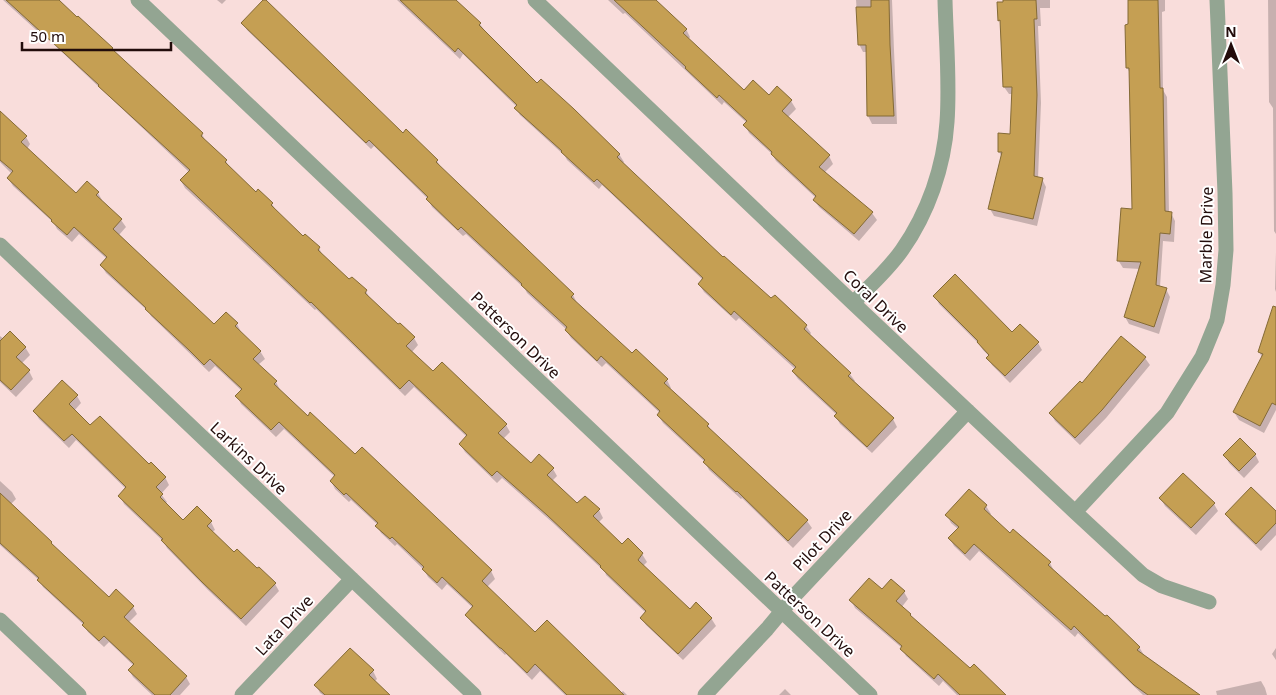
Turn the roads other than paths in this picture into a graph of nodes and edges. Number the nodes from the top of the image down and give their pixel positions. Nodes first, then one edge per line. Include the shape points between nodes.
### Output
1 (138, 0) edge
2 (536, 0) edge
3 (945, 0) edge
4 (1217, 0) edge
5 (0, 246) edge
6 (853, 303) junction
7 (968, 411) junction
8 (1075, 512) junction
9 (352, 579) junction
10 (1209, 602) dead end
11 (782, 612) junction
12 (0, 620) edge
13 (79, 695) edge
14 (242, 695) edge
15 (474, 695) edge
16 (705, 695) edge
17 (870, 695) edge

1 - 11 street, Patterson Drive
2 - 6 street, Coral Drive
3 - 6 street via 948,102 939,171 930,200 903,249
4 - 8 street, Marble Drive via 1226,250 1217,320 1202,357 1167,414
5 - 9 street, Larkins Drive
6 - 7 street, Coral Drive
7 - 8 street, Coral Drive
7 - 11 street, Pilot Drive
8 - 10 street, Coral Drive via 1143,575 1162,586
9 - 14 street, Lata Drive
9 - 15 street, Larkins Drive
11 - 16 street, Pilot Drive
11 - 17 street, Patterson Drive
12 - 13 street

